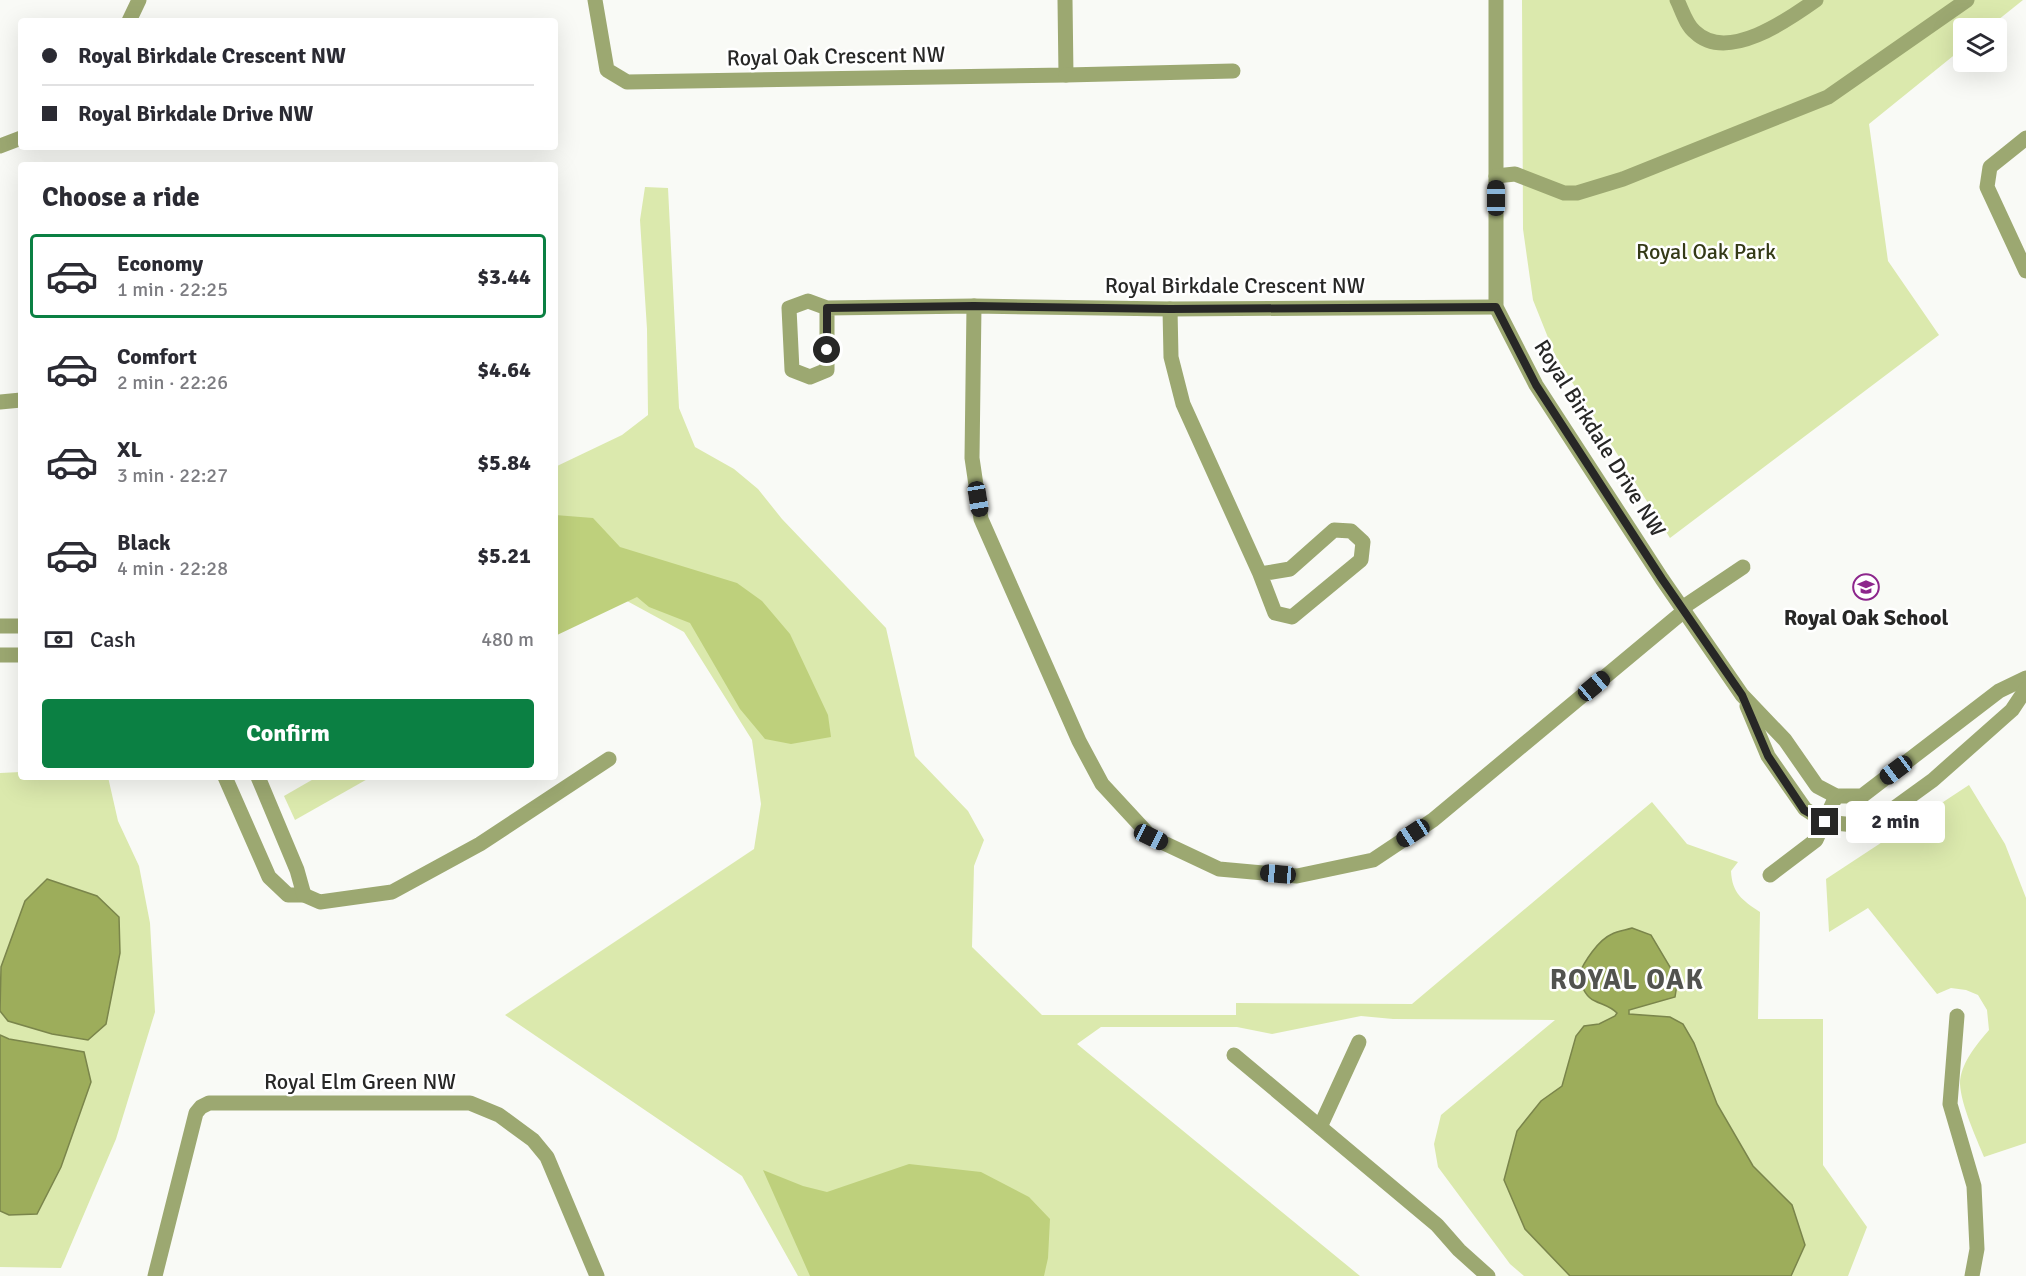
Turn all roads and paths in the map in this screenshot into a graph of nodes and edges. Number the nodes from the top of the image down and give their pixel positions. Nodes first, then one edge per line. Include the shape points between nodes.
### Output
1 (139, 0) edge
2 (595, 0) edge
3 (1065, 0) edge
4 (1496, 0) edge
5 (1677, 0) edge
6 (1816, 0) edge
7 (1967, 0) edge
8 (130, 18) edge
9 (1233, 71) dead end
10 (1066, 75) junction
11 (2026, 138) edge
12 (18, 139) edge
13 (0, 146) edge
14 (1496, 176) junction
15 (2026, 271) edge
16 (974, 306) junction
17 (1496, 307) junction
18 (827, 308) junction
19 (1170, 309) junction
20 (18, 400) edge
21 (0, 402) edge
22 (1743, 567) dead end
23 (1260, 574) junction
24 (1683, 609) junction
25 (0, 626) edge
26 (18, 626) edge
27 (0, 655) edge
28 (18, 655) edge
29 (2026, 678) edge
30 (2026, 689) edge
31 (1742, 695) junction
32 (609, 759) dead end
33 (226, 780) edge
34 (259, 780) edge
35 (1836, 796) junction
36 (1825, 822) junction
37 (1770, 875) dead end
38 (303, 895) junction
39 (1957, 1017) dead end
40 (1359, 1042) dead end
41 (1234, 1055) dead end
42 (1320, 1127) junction
43 (155, 1276) edge
44 (597, 1276) edge
45 (1488, 1276) edge
46 (1972, 1276) edge

1 - 8 street
2 - 10 street, Royal Oak Crescent NW via 607,70 627,82
3 - 10 street
4 - 14 street, Royal Birkdale Drive NW
5 - 6 street via 1694,32 1724,44 1750,38
7 - 14 street via 1828,97 1623,179 1577,193 1564,193 1515,174
9 - 10 street, Royal Oak Crescent NW
11 - 15 street via 1990,167 1987,187
12 - 13 street
14 - 17 street, Royal Birkdale Drive NW
16 - 18 street, Royal Birkdale Crescent NW
16 - 19 street, Royal Birkdale Crescent NW
16 - 24 street via 972,458 981,519 1078,741 1102,784 1151,837 1219,869 1298,876 1373,860 1433,820
17 - 19 street, Royal Birkdale Crescent NW
17 - 24 street, Royal Birkdale Drive NW via 1536,385
18 - 18 street, Royal Birkdale Crescent NW via 808,301 789,308 792,370 810,377 827,370
19 - 23 street via 1171,357 1183,404
20 - 21 street
22 - 24 street
23 - 23 street via 1275,613 1292,616 1361,560 1363,542 1351,531 1334,530 1290,570
24 - 31 street, Royal Birkdale Drive NW
25 - 26 street
27 - 28 street
29 - 35 street via 1999,691 1862,796
30 - 36 street via 2012,710 1933,780 1875,822
31 - 35 street, Royal Birkdale Drive NW via 1785,740 1817,786
31 - 36 street, Royal Birkdale Drive NW via 1768,756 1804,810
32 - 38 street via 480,844 392,892 320,902
33 - 38 street via 268,877 288,895
34 - 38 street via 297,870
35 - 36 street
36 - 37 street via 1816,840
39 - 46 street via 1950,1104 1974,1186 1977,1249
40 - 42 street
41 - 42 street
42 - 45 street via 1437,1225
43 - 44 street, Royal Elm Green NW via 196,1113 209,1103 470,1103 486,1108 533,1140 547,1157

